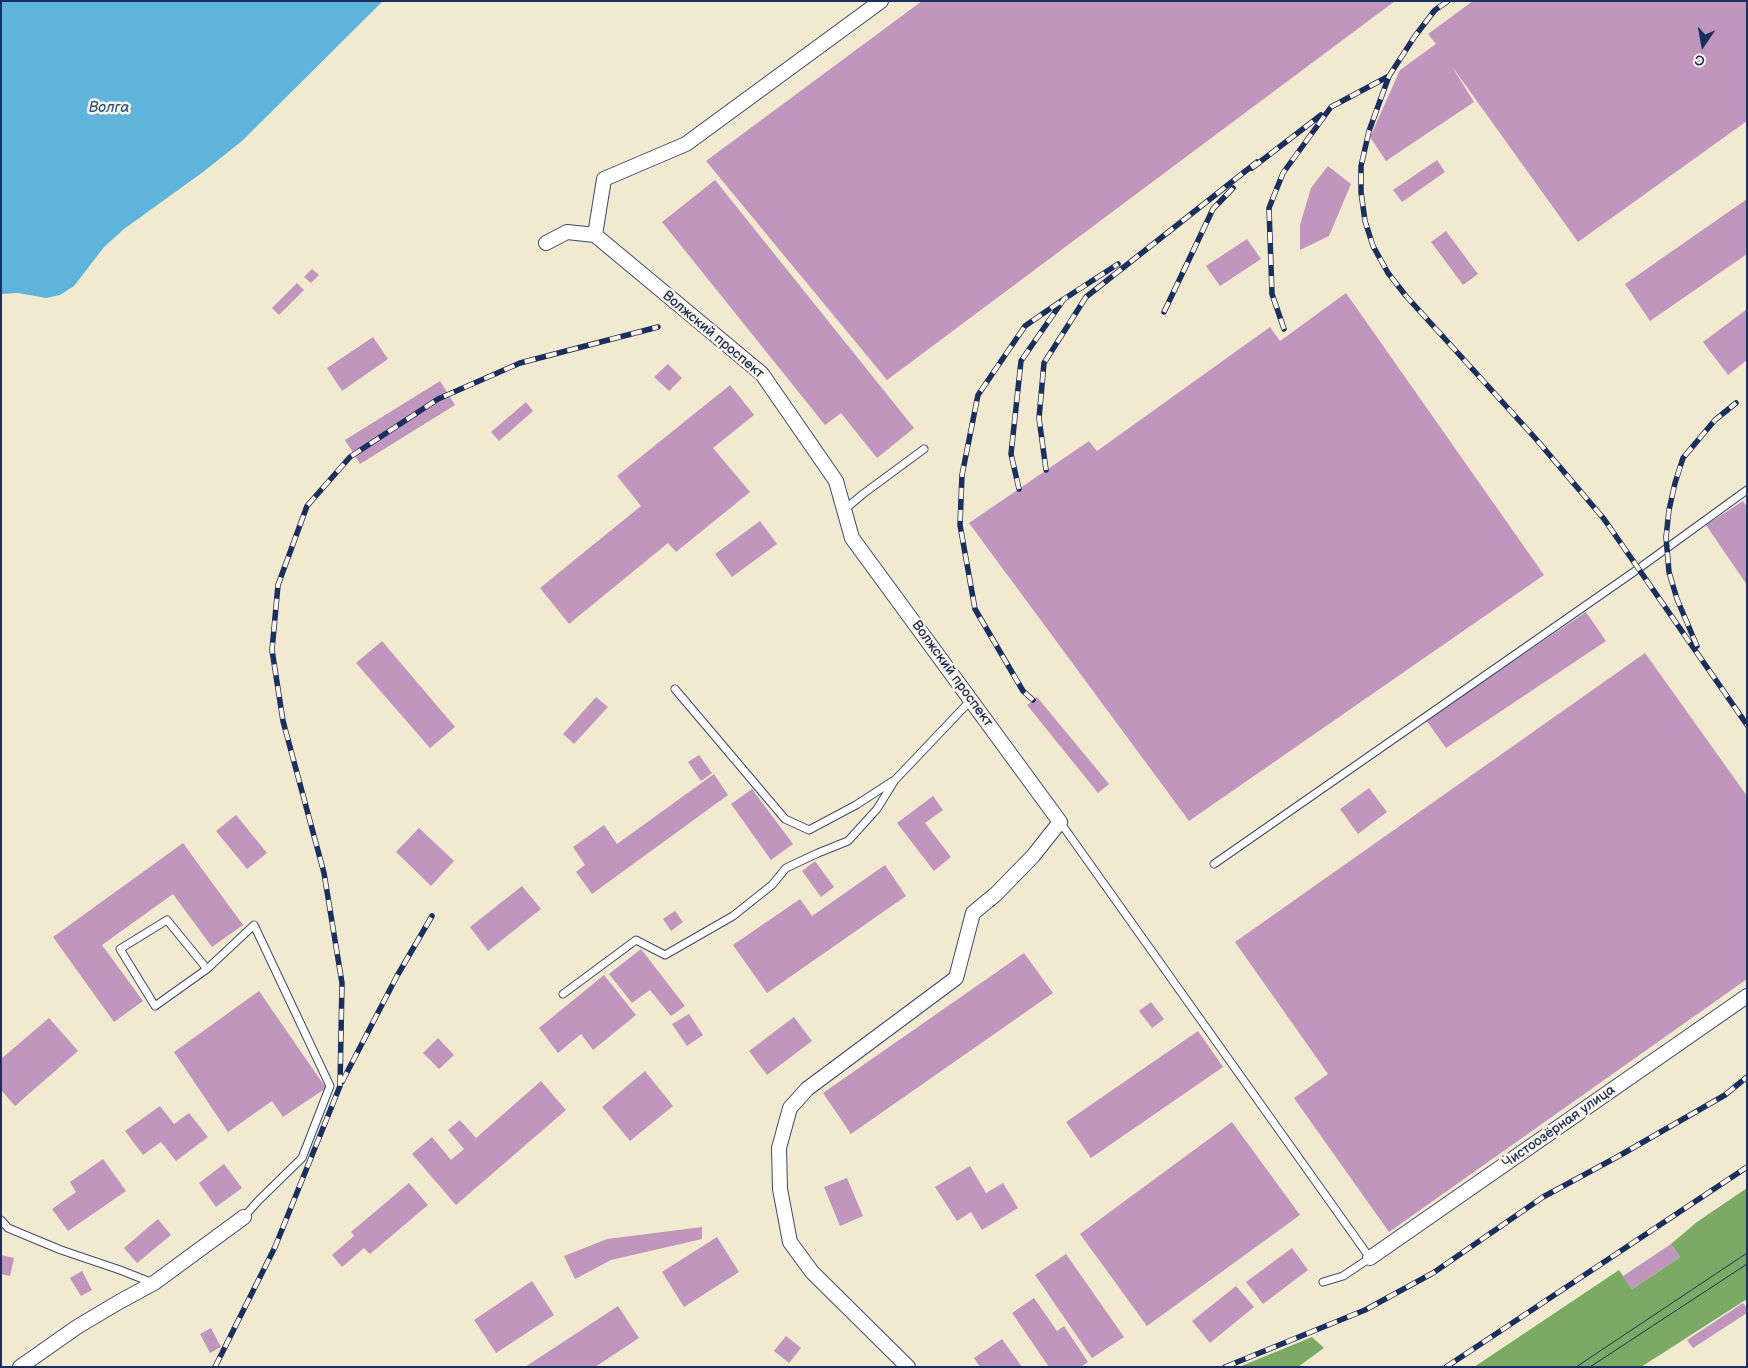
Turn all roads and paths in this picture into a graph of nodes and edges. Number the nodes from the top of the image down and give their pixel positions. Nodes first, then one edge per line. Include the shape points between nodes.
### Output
1 (882, 1) edge
2 (594, 235) junction
3 (546, 243) dead end
4 (924, 449) dead end
5 (1747, 490) edge
6 (844, 510) junction
7 (675, 689) dead end
8 (971, 700) junction
9 (895, 780) junction
10 (1060, 822) junction
11 (1214, 864) dead end
12 (207, 969) junction
13 (563, 994) dead end
14 (1747, 996) edge
15 (244, 1217) joint
16 (1, 1220) edge
17 (1370, 1258) junction
18 (1322, 1282) dead end
19 (154, 1284) junction
20 (20, 1367) edge
21 (908, 1367) edge

1 - 2 street via 686,144 604,179
2 - 3 street via 567,232
2 - 6 street, Волжский проспект via 762,374 836,481
4 - 6 lane
5 - 11 lane
6 - 8 street, Волжский проспект via 852,538
7 - 9 lane via 784,819 809,830
8 - 9 lane
8 - 10 street, Волжский проспект
9 - 13 lane via 877,809 848,841 786,868 772,885 733,916 665,955 636,940
10 - 17 lane
10 - 21 street via 1033,856 973,913 956,978 807,1089 790,1108 779,1148 780,1190 790,1242 812,1272
12 - 12 lane via 167,920 120,950 155,1006
12 - 15 lane via 254,925 330,1086 302,1158
14 - 17 street, Чистоозёрная улица
15 - 19 street
16 - 19 lane via 8,1228
17 - 18 lane via 1343,1276
19 - 20 street via 77,1327

